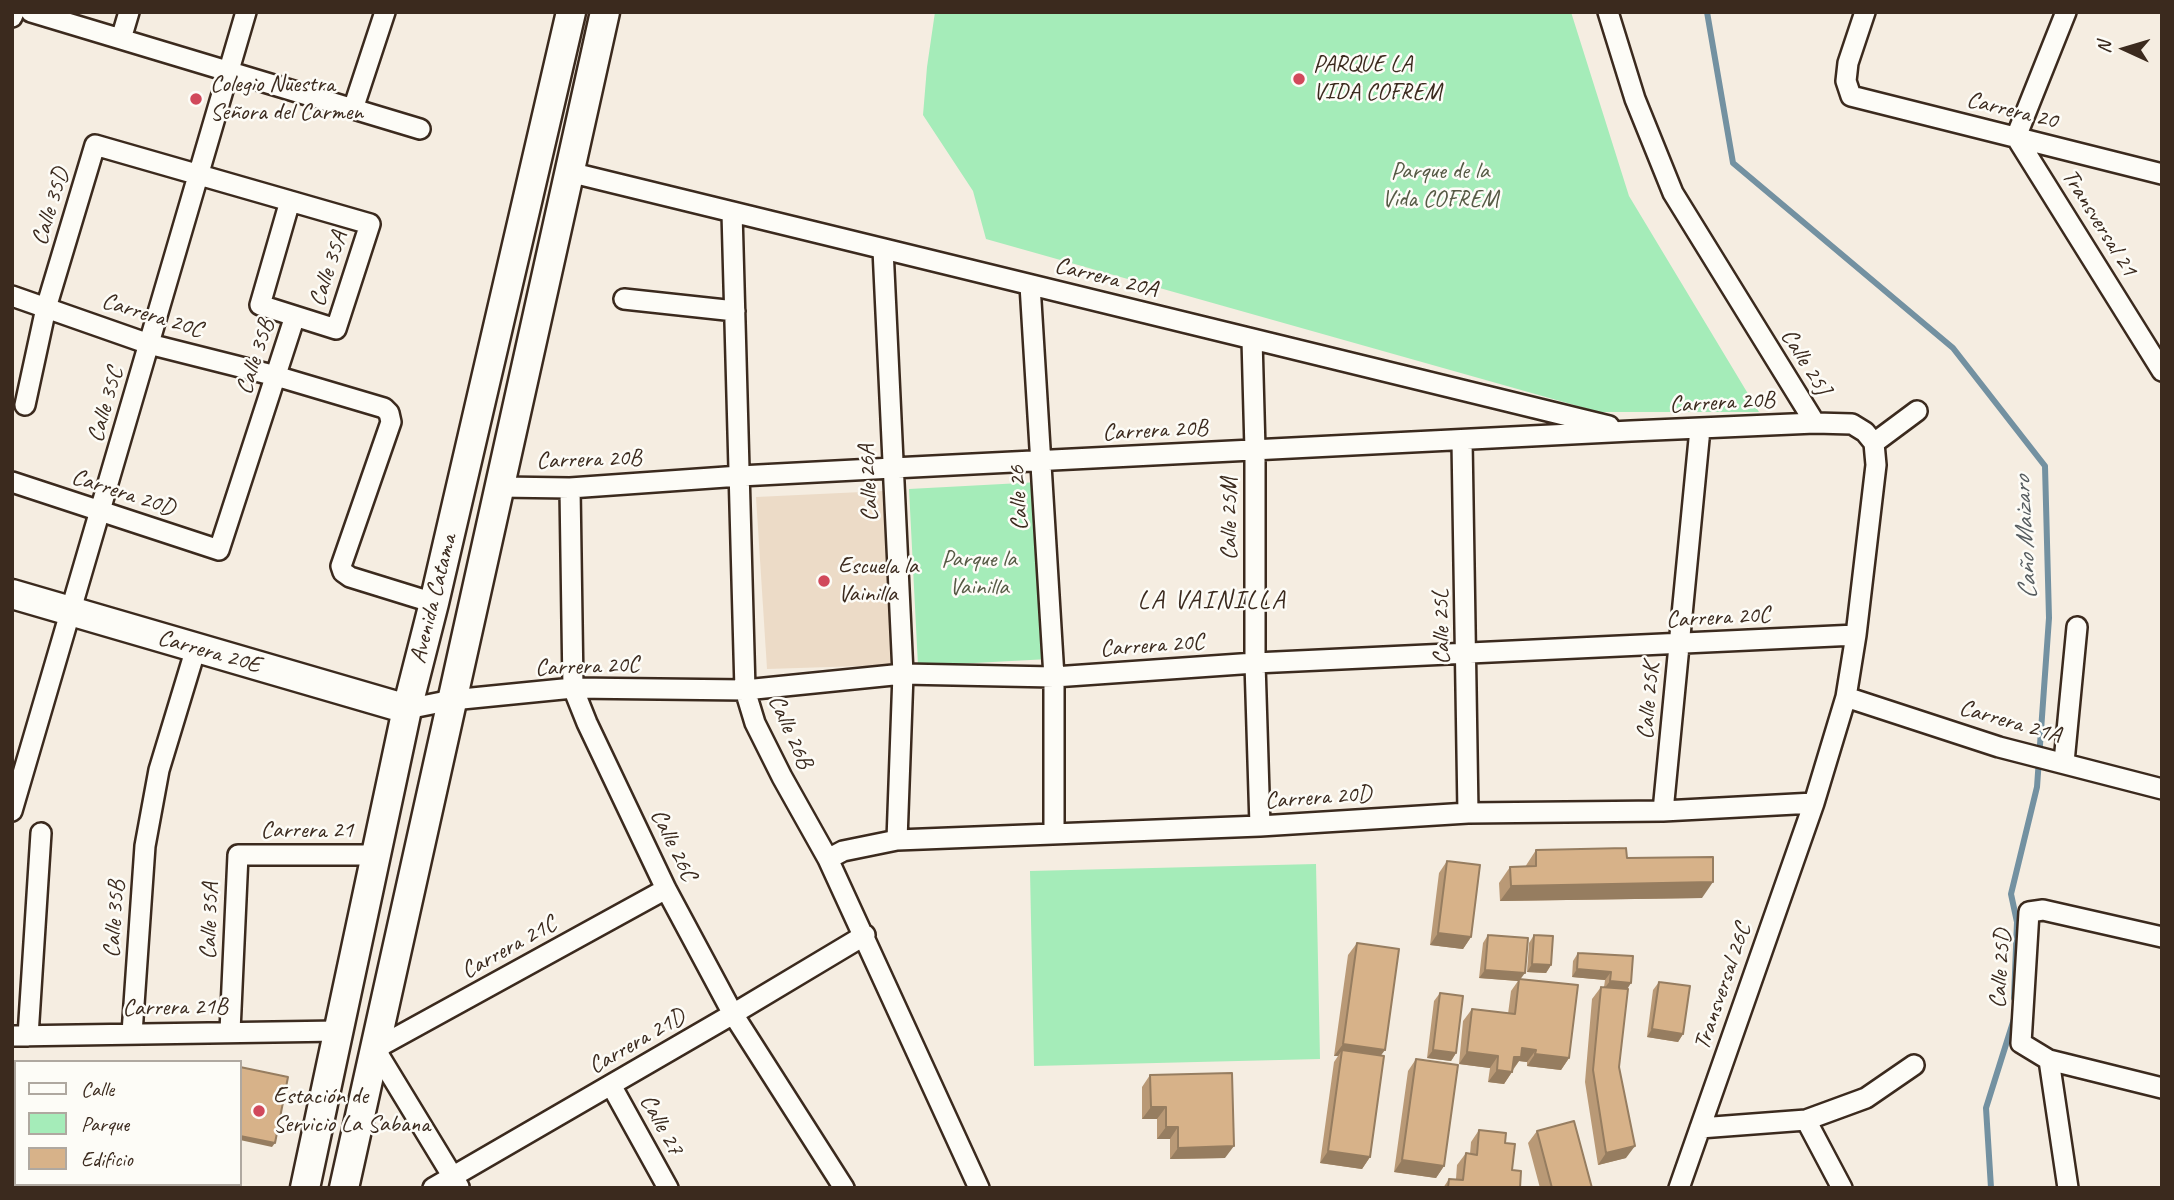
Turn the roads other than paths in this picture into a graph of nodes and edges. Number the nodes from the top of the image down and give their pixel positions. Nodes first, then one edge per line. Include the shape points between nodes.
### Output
1 (31, 12) edge
2 (129, 12) edge
3 (246, 12) edge
4 (384, 12) edge
5 (571, 12) edge
6 (605, 12) edge
7 (1608, 12) edge
8 (1865, 12) edge
9 (2066, 12) edge
10 (121, 39) junction
11 (228, 71) junction
12 (353, 109) junction
13 (419, 129) dead end
14 (2016, 137) junction
15 (569, 172) junction
16 (2162, 174) edge
17 (198, 175) junction
18 (290, 201) junction
19 (732, 212) junction
20 (883, 249) junction
21 (1030, 285) junction
22 (12, 296) edge
23 (624, 299) dead end
24 (46, 308) junction
25 (735, 311) junction
26 (295, 316) junction
27 (1251, 339) junction
28 (149, 344) junction
29 (2162, 370) edge
30 (276, 376) junction
31 (25, 405) dead end
32 (1917, 411) dead end
33 (1815, 423) junction
34 (1700, 429) junction
35 (1631, 431) junction
36 (1462, 440) junction
37 (1874, 443) junction
38 (1255, 450) junction
39 (1042, 461) junction
40 (893, 468) junction
41 (740, 476) junction
42 (12, 482) edge
43 (499, 487) junction
44 (570, 488) junction
45 (100, 512) junction
46 (219, 550) joint
47 (12, 594) edge
48 (434, 603) junction
49 (71, 611) junction
50 (2077, 627) dead end
51 (1856, 635) junction
52 (1679, 645) junction
53 (196, 648) junction
54 (1467, 652) junction
55 (1255, 663) junction
56 (902, 674) junction
57 (1054, 677) junction
58 (573, 688) junction
59 (745, 690) junction
60 (1846, 697) junction
61 (452, 700) junction
62 (407, 709) junction
63 (2057, 761) junction
64 (2162, 789) edge
65 (1814, 803) junction
66 (12, 811) edge
67 (1663, 811) junction
68 (1468, 813) junction
69 (1260, 826) junction
70 (41, 833) dead end
71 (1054, 834) junction
72 (897, 840) junction
73 (238, 855) joint
74 (376, 855) junction
75 (828, 859) junction
76 (666, 889) junction
77 (864, 935) junction
78 (2162, 937) edge
79 (733, 1014) junction
80 (230, 1031) junction
81 (339, 1031) junction
82 (132, 1033) junction
83 (20, 1036) edge
84 (375, 1049) junction
85 (2049, 1060) junction
86 (1914, 1065) dead end
87 (611, 1086) junction
88 (2162, 1088) edge
89 (1806, 1120) junction
90 (1700, 1128) junction
91 (456, 1182) edge
92 (305, 1188) edge
93 (344, 1188) edge
94 (433, 1188) edge
95 (668, 1188) edge
96 (844, 1188) edge
97 (979, 1188) edge
98 (1679, 1188) edge
99 (1842, 1188) edge
100 (2068, 1188) edge

1 - 10 street
2 - 10 street
3 - 11 street, Calle 35C
4 - 12 street
5 - 48 main road, Avenida Catama
6 - 15 main road, Avenida Catama
7 - 33 street, Calle 25J via 1635,99 1673,193
8 - 14 street, Carrera 20 via 1849,63 1846,81 1851,96
9 - 14 street
10 - 11 street
11 - 12 street
11 - 17 street, Calle 35C
12 - 13 street
14 - 16 street, Carrera 20
14 - 29 street, Transversal 21
15 - 19 street, Carrera 20A
15 - 43 main road, Avenida Catama
17 - 18 street
17 - 24 street, Calle 35D via 95,145
17 - 28 street, Calle 35C
18 - 26 street, Calle 35B via 260,305
18 - 26 street, Calle 35A via 370,224 335,329
19 - 20 street, Carrera 20A
19 - 25 street, Calle 26B
20 - 21 street, Carrera 20A
20 - 40 street, Calle 26A
21 - 27 street, Carrera 20A
21 - 39 street, Calle 26
22 - 24 street, Carrera 20C
23 - 25 street
24 - 28 street, Carrera 20C
24 - 31 street, Calle 35D
25 - 41 street, Calle 26B
26 - 30 street, Calle 35B
27 - 35 street, Carrera 20A
27 - 38 street, Calle 25M
28 - 30 street, Carrera 20C
28 - 45 street, Calle 35C
30 - 46 street, Calle 35B
30 - 48 street, Carrera 20C via 389,413 391,422 341,565 350,577
32 - 37 street
33 - 34 street, Carrera 20B
33 - 37 street, Calle 25J via 1852,424
34 - 35 street, Carrera 20B
34 - 52 street, Calle 25K
35 - 36 street, Carrera 20B
36 - 38 street, Carrera 20B
36 - 54 street, Calle 25L
37 - 51 street via 1874,483
38 - 39 street, Carrera 20B
38 - 55 street, Calle 25M
39 - 40 street, Carrera 20B
39 - 57 street, Calle 26
40 - 41 street, Carrera 20B
40 - 56 street, Calle 26A
41 - 44 street, Carrera 20B
41 - 59 street, Calle 26B
42 - 45 street, Carrera 20D
43 - 44 street, Carrera 20B
43 - 61 main road, Avenida Catama
44 - 58 street, Calle 26C
45 - 46 street, Carrera 20D
45 - 49 street, Calle 35C
47 - 49 main road, Carrera 20E
48 - 62 main road, Avenida Catama
49 - 53 main road, Carrera 20E
49 - 66 street, Calle 35C
50 - 63 street
51 - 52 street, Carrera 20C
51 - 60 street
52 - 54 street, Carrera 20C
52 - 67 street, Calle 25K
53 - 62 main road, Carrera 20E
53 - 82 street, Calle 35B via 159,770 145,846
54 - 55 street, Carrera 20C
54 - 68 street, Calle 25L
55 - 57 street, Carrera 20C
55 - 69 street, Calle 25M
56 - 57 street, Carrera 20C
56 - 59 street, Carrera 20C
56 - 72 street, Calle 26A
57 - 71 street, Calle 26
58 - 59 street, Carrera 20C
58 - 61 street, Carrera 20C
58 - 76 street, Calle 26C
59 - 75 street, Calle 26B via 755,723
60 - 63 street, Carrera 21A
60 - 65 street
61 - 62 street, Carrera 20C
61 - 84 main road, Avenida Catama
62 - 74 main road, Avenida Catama
63 - 64 street, Carrera 21A
65 - 67 street, Carrera 20D
65 - 90 street, Transversal 26C
67 - 68 street, Carrera 20D
68 - 69 street, Carrera 20D
69 - 71 street, Carrera 20D
70 - 83 street
71 - 72 street, Carrera 20D
72 - 75 street, Carrera 20D
73 - 74 street, Carrera 21
73 - 80 street, Calle 35A
74 - 81 main road, Avenida Catama
75 - 77 street, Calle 26B
76 - 79 street, Calle 26C
76 - 84 street, Carrera 21C
77 - 79 street, Carrera 21D
77 - 97 street, Calle 26B
78 - 85 street, Calle 25D via 2043,910 2029,912 2021,1043
79 - 87 street, Carrera 21D
79 - 96 street, Calle 26C
80 - 81 street, Carrera 21B
80 - 82 street, Carrera 21B
81 - 92 main road, Avenida Catama
82 - 83 street, Carrera 21B
84 - 91 street
84 - 93 main road, Avenida Catama
85 - 88 street
85 - 100 street
86 - 89 street via 1866,1098
87 - 91 street, Carrera 21D
87 - 95 street, Calle 27
89 - 90 street
89 - 99 street
90 - 98 street, Transversal 26C
91 - 94 street, Carrera 21D

